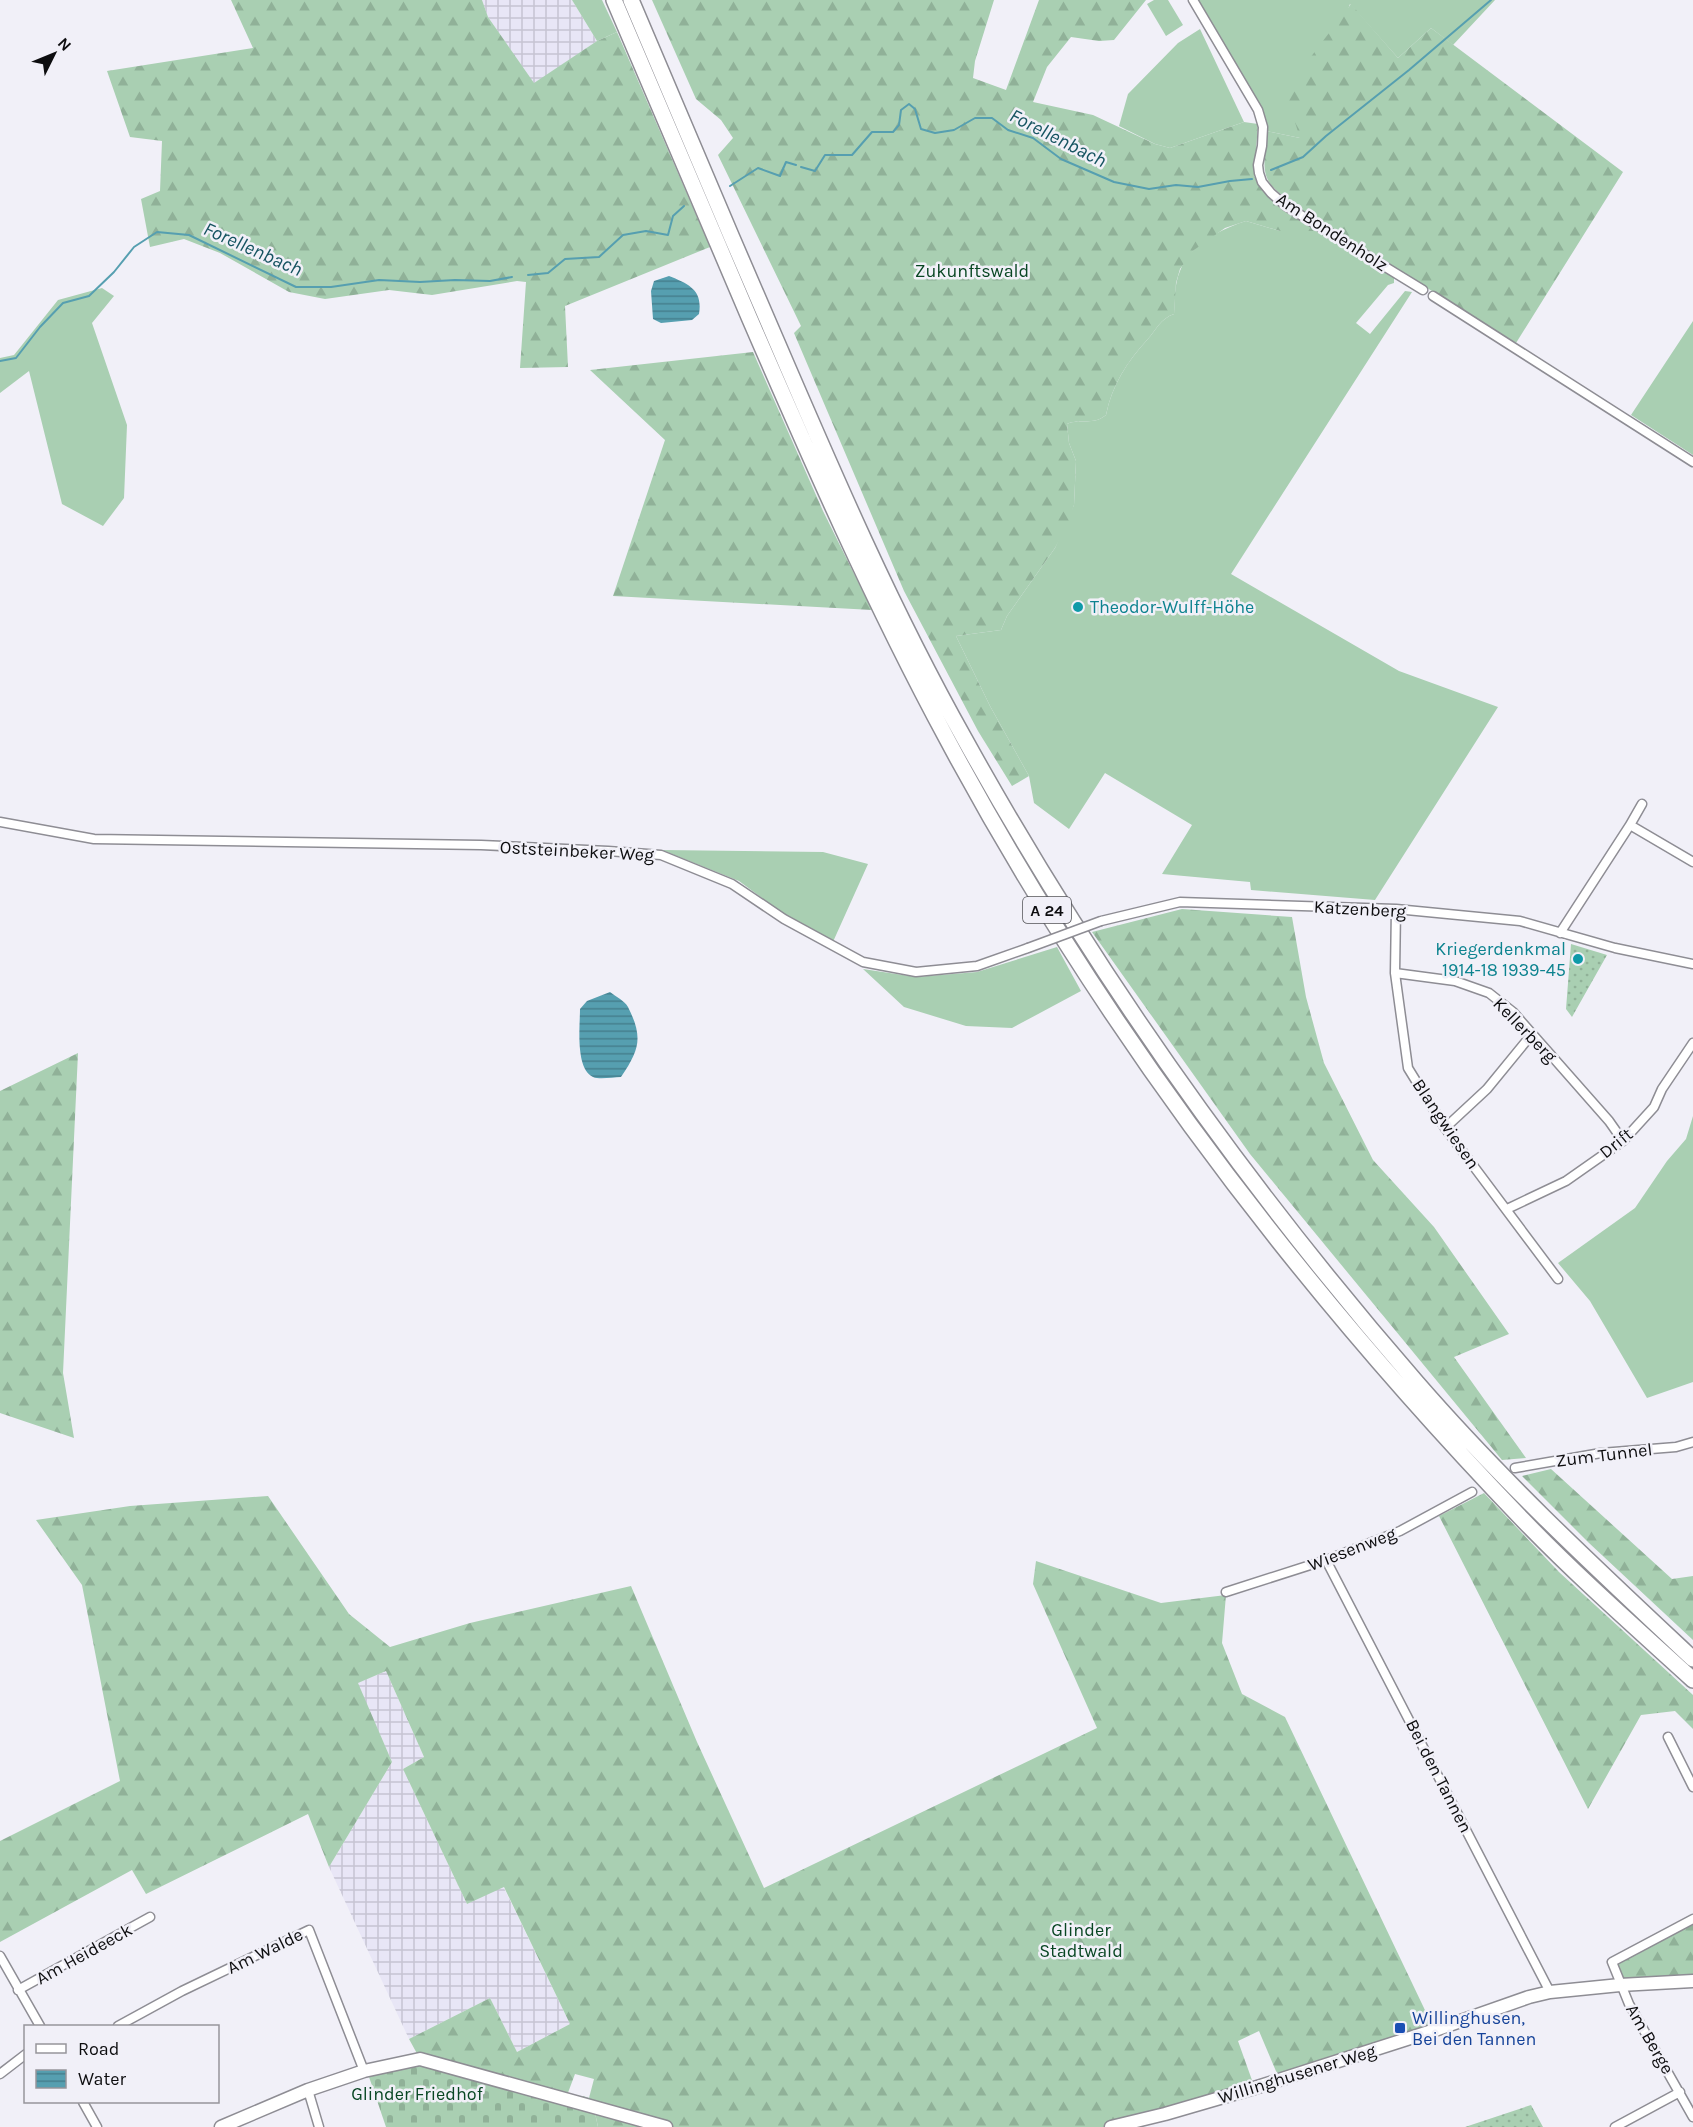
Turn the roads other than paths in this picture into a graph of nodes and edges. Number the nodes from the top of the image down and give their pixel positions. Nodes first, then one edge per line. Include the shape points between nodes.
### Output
1 (614, 0) edge
2 (631, 0) edge
3 (1192, 0) edge
4 (1423, 290) dead end
5 (1433, 296) dead end
6 (1693, 462) edge
7 (1642, 804) dead end
8 (0, 822) edge
9 (1630, 825) junction
10 (1693, 862) edge
11 (1396, 909) junction
12 (1560, 933) junction
13 (1028, 948) joint
14 (1693, 964) edge
15 (1395, 973) junction
16 (1532, 1034) junction
17 (1693, 1043) edge
18 (1445, 1128) junction
19 (1623, 1141) junction
20 (1507, 1209) junction
21 (1558, 1279) dead end
22 (1693, 1442) edge
23 (1515, 1468) dead end
24 (1472, 1492) dead end
25 (1326, 1560) junction
26 (1226, 1592) dead end
27 (1693, 1659) edge
28 (1693, 1680) edge
29 (1668, 1737) dead end
30 (1693, 1788) edge
31 (150, 1917) dead end
32 (1693, 1919) edge
33 (0, 1956) edge
34 (1693, 1980) edge
35 (1620, 1985) junction
36 (18, 1990) junction
37 (1550, 1992) junction
38 (39, 2025) edge
39 (120, 2025) edge
40 (24, 2056) edge
41 (364, 2071) junction
42 (0, 2074) edge
43 (308, 2090) junction
44 (1680, 2092) junction
45 (84, 2103) edge
46 (1693, 2117) edge
47 (98, 2127) edge
48 (220, 2127) edge
49 (319, 2127) edge
50 (666, 2127) edge
51 (1111, 2127) edge
52 (1615, 2127) edge

1 - 28 highway, A 24 via 811,460 896,643 1027,879 1094,985 1239,1189 1408,1396 1539,1535
2 - 27 highway, A 24 via 825,455 909,634 1035,862 1108,977 1251,1181 1420,1387 1531,1505
3 - 4 street, Am Bondenholz via 1262,118 1258,165 1262,182 1286,206
5 - 6 street
7 - 9 street
8 - 13 street, Oststeinbeker Weg via 94,839 481,845 661,855 732,884 784,919 863,962 916,972 977,966
9 - 10 street
9 - 12 street
11 - 12 street, Katzenberg via 1520,921
11 - 13 street, Katzenberg, bridge via 1180,902 1101,921
11 - 15 street, Blangwiesen
12 - 14 street, Katzenberg
15 - 16 street, Kellerberg via 1455,981 1489,993
15 - 18 street, Blangwiesen via 1408,1068
16 - 18 street via 1487,1089
16 - 19 street, Kellerberg
17 - 19 street, Drift via 1654,1107
18 - 20 street, Blangwiesen
19 - 20 street, Drift via 1566,1181
20 - 21 street, Blangwiesen
22 - 23 street, Zum Tunnel
24 - 25 street, Wiesenweg via 1400,1531
25 - 26 street, Wiesenweg
25 - 37 street, Bei den Tannen
29 - 30 street
31 - 36 street, Am Heideeck
32 - 35 street via 1612,1962
33 - 36 street
34 - 35 street, Willinghusener Weg
35 - 37 street, Willinghusener Weg
35 - 44 street, Am Berge
36 - 38 street
37 - 51 street, Willinghusener Weg via 1251,2089
39 - 41 street, Am Walde via 309,1930
40 - 42 street
41 - 43 street
41 - 50 street via 420,2059
43 - 48 street
43 - 49 street
44 - 46 street, Am Berge
44 - 52 street, Am Berge
45 - 47 street

